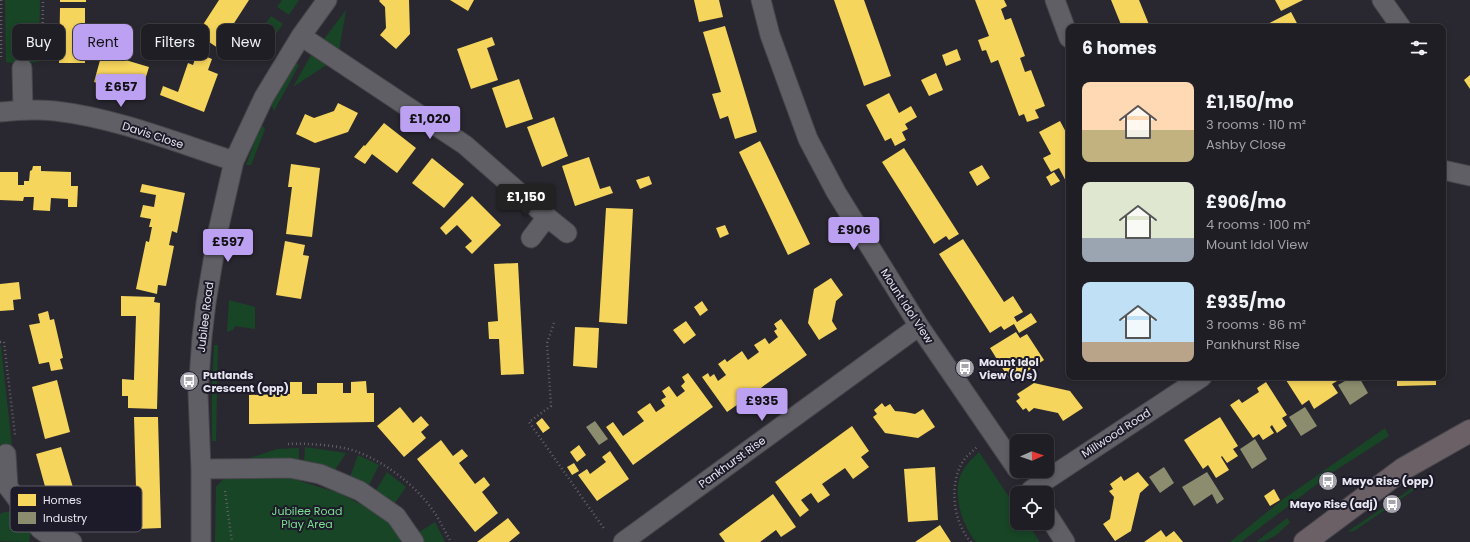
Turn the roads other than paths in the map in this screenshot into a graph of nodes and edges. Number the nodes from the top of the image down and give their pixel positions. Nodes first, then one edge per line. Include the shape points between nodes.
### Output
1 (327, 0) edge
2 (761, 0) edge
3 (1055, 0) edge
4 (1382, 0) edge
5 (1398, 24) edge
6 (1066, 30) edge
7 (301, 36) junction
8 (22, 68) road end
9 (23, 110) junction
10 (0, 112) edge
11 (234, 161) junction
12 (1446, 171) edge
13 (1470, 176) edge
14 (547, 217) junction
15 (567, 233) dead end
16 (531, 238) dead end
17 (919, 326) junction
18 (1198, 380) edge
19 (1470, 431) edge
20 (6, 454) road end
21 (1010, 458) edge
22 (201, 469) junction
23 (1039, 486) edge
24 (4, 492) edge
25 (1054, 525) edge
26 (44, 532) edge
27 (616, 539) edge
28 (72, 542) edge
29 (201, 542) edge
30 (414, 542) edge
31 (1065, 542) edge
32 (1305, 542) edge

1 - 7 street, Jubilee Road
2 - 17 street, Mount Idol View via 770,35 808,139 836,192
3 - 6 street
4 - 5 street
7 - 11 street, Jubilee Road via 264,97
7 - 14 street via 465,145
8 - 9 street
9 - 10 street, Davis Close
9 - 11 street, Davis Close via 55,111 113,122
11 - 22 street, Jubilee Road via 218,231 202,337 198,393
12 - 13 street
14 - 15 street
14 - 16 street
17 - 21 street, Mount Idol View
17 - 27 street, Pankhurst Rise
18 - 23 street, Millwood Road
19 - 32 main road via 1403,469
20 - 24 street
22 - 29 street, Jubilee Road
22 - 30 street via 290,468 320,474 360,491 396,516
25 - 31 street
26 - 28 street via 53,538

